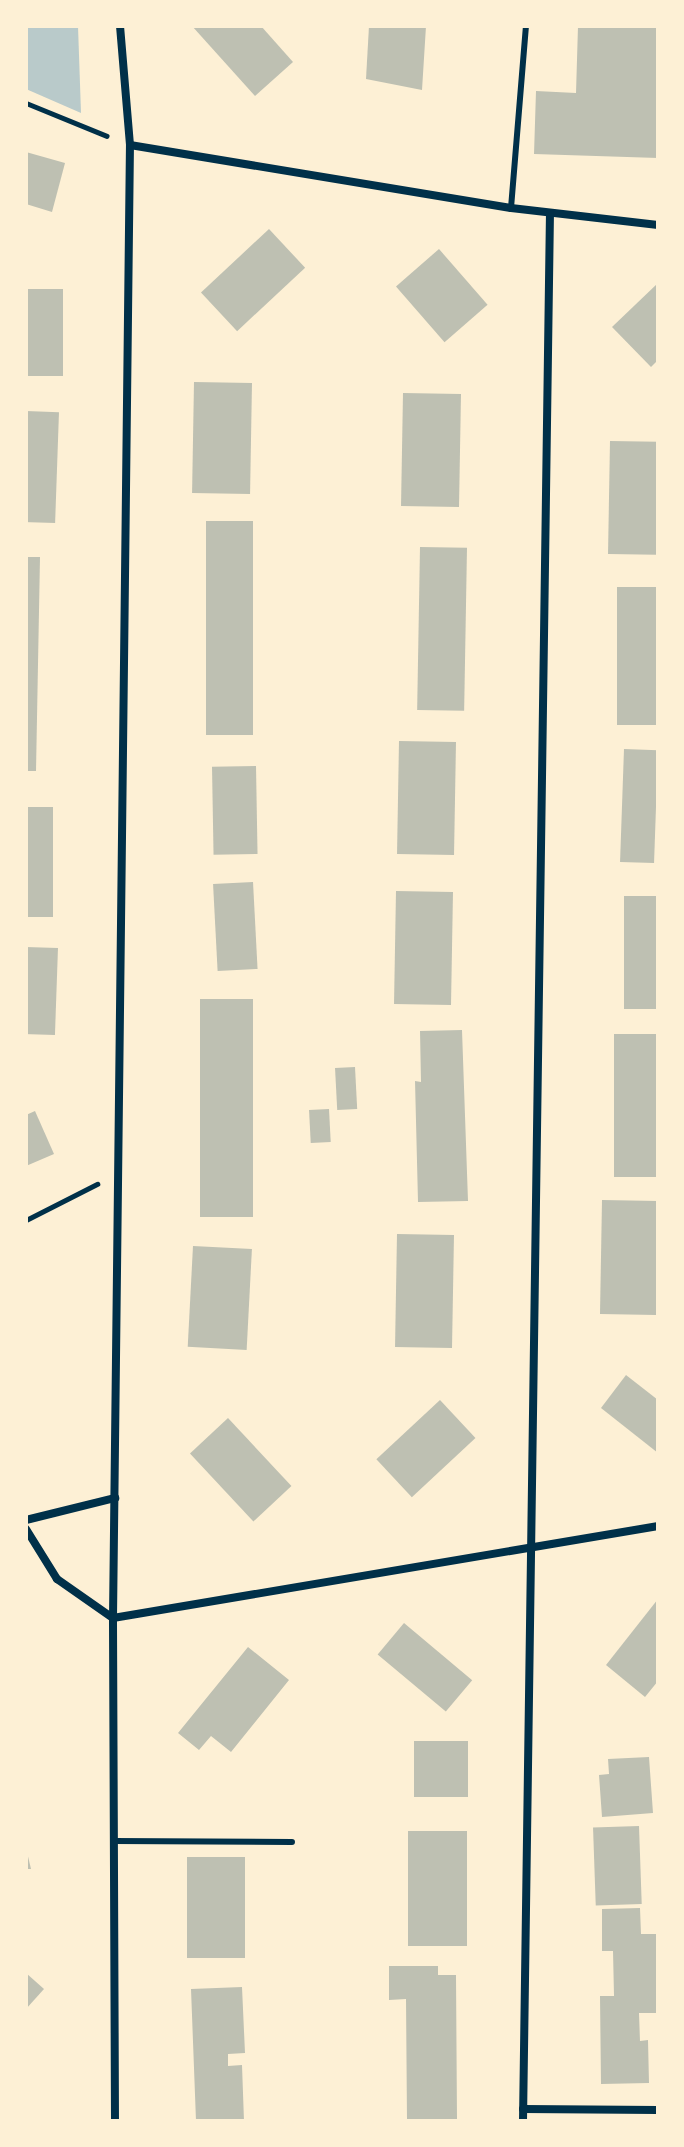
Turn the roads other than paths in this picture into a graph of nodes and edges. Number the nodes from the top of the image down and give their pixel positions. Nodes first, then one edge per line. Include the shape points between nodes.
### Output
1 (120, 26) edge
2 (526, 26) edge
3 (130, 145) junction
4 (511, 208) junction
5 (550, 213) junction
6 (658, 225) edge
7 (115, 1498) junction
8 (26, 1520) edge
9 (658, 1526) edge
10 (26, 1529) edge
11 (535, 1549) junction
12 (113, 1618) junction
13 (114, 1841) junction
14 (292, 1842) dead end
15 (523, 2109) junction
16 (658, 2110) edge
17 (115, 2121) edge
18 (523, 2121) edge

1 - 3 street
2 - 4 lane
3 - 4 street
3 - 7 street
4 - 5 street
5 - 6 street
5 - 11 street
7 - 8 street
7 - 12 street
9 - 11 street
10 - 12 street via 57,1579
11 - 12 street
11 - 15 street
12 - 13 street
13 - 14 lane
13 - 17 street
15 - 16 street
15 - 18 street

